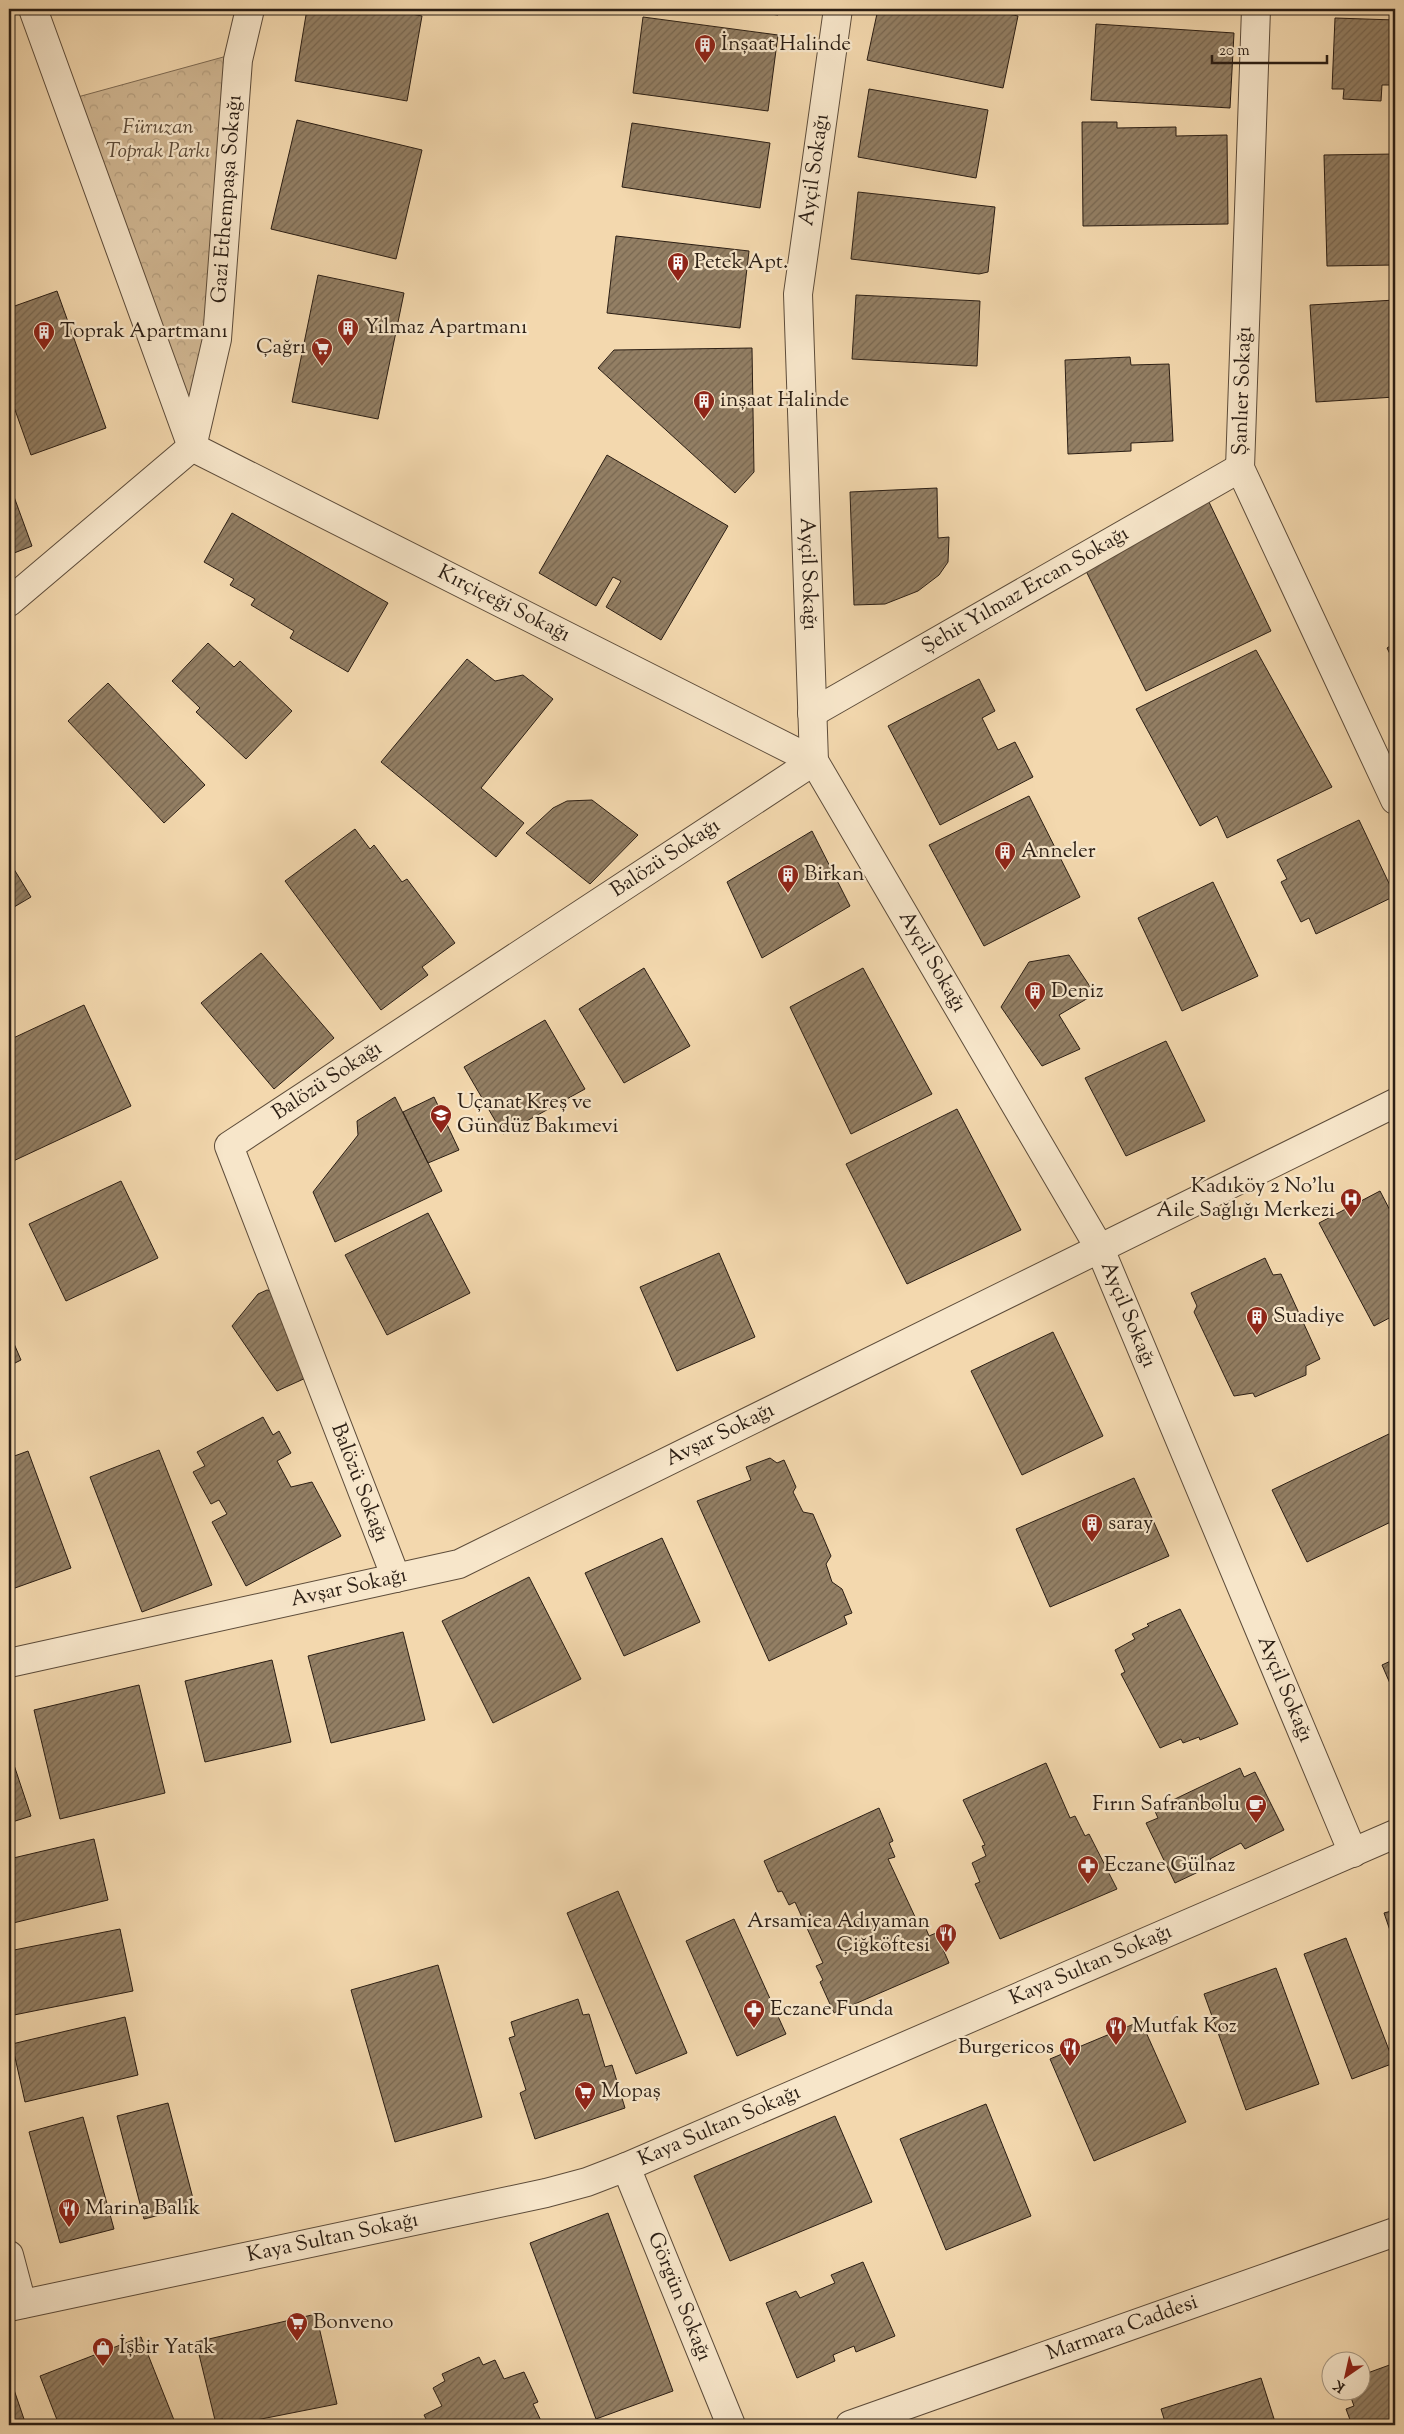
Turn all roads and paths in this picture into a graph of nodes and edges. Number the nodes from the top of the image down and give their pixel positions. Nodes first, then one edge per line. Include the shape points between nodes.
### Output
1 (33, 9) edge
2 (250, 9) edge
3 (838, 9) edge
4 (1256, 9) edge
5 (192, 447) junction
6 (1240, 468) junction
7 (9, 602) edge
8 (812, 713) junction
9 (814, 761) junction
10 (1395, 800) edge
11 (1395, 1103) edge
12 (1100, 1248) junction
13 (396, 1578) junction
14 (9, 1663) edge
15 (1395, 1834) edge
16 (1353, 1853) junction
17 (626, 2167) junction
18 (1395, 2232) edge
19 (9, 2255) edge
20 (15, 2306) edge
21 (731, 2425) edge
22 (850, 2425) edge

1 - 5 street
2 - 5 street, Gazi Ethempaşa Sokağı via 238,60 217,339
3 - 8 street, Ayçil Sokağı via 798,294
4 - 6 street, Şanlıer Sokağı
5 - 7 street
5 - 9 street, Kırçiçeği Sokağı
6 - 8 street, Şehit Yılmaz Ercan Sokağı
6 - 10 street, Şanlıer Sokağı
8 - 9 street, Ayçil Sokağı
9 - 12 street, Ayçil Sokağı
9 - 13 street, Balözü Sokağı via 229,1146
11 - 12 street, Avşar Sokağı
12 - 13 street, Avşar Sokağı via 459,1564
12 - 16 street, Ayçil Sokağı
13 - 14 street, Avşar Sokağı
15 - 16 street, Kaya Sultan Sokağı
16 - 17 street, Kaya Sultan Sokağı
17 - 20 street, Kaya Sultan Sokağı via 546,2193
17 - 21 street, Görgün Sokağı
18 - 22 street, Marmara Caddesi
19 - 20 street

